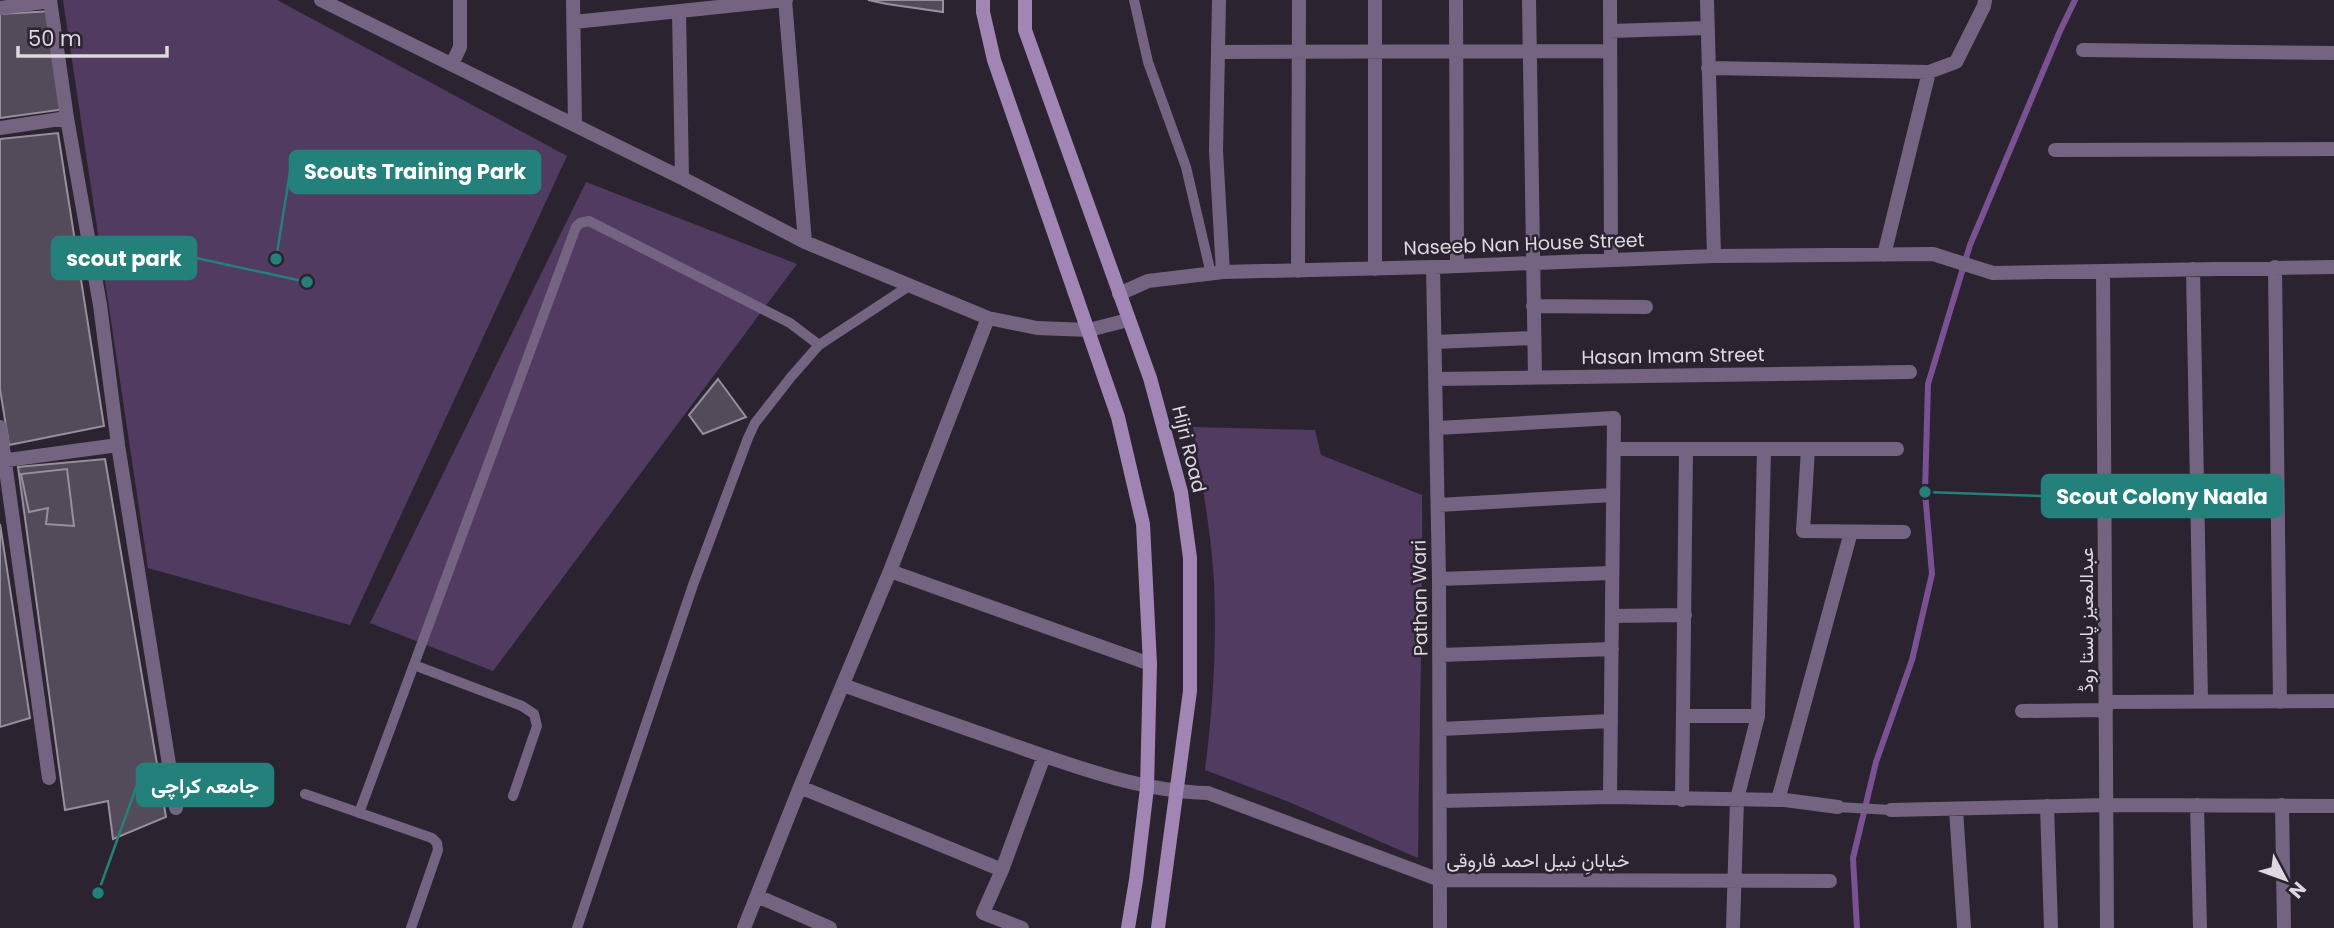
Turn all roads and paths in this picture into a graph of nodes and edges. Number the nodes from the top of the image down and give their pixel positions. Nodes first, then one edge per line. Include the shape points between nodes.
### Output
1 (50, 0) edge
2 (321, 0) edge
3 (351, 0) edge
4 (460, 0) edge
5 (573, 0) edge
6 (785, 0) edge
7 (983, 0) edge
8 (1025, 0) edge
9 (1134, 0) edge
10 (1219, 0) edge
11 (1299, 0) edge
12 (1375, 0) edge
13 (1456, 0) edge
14 (1529, 0) edge
15 (1610, 0) edge
16 (1707, 0) edge
17 (1985, 0) edge
18 (735, 2) edge
19 (0, 8) edge
20 (679, 11) junction
21 (351, 16) junction
22 (574, 22) junction
23 (1707, 27) junction
24 (1609, 32) junction
25 (2083, 50) dead end
26 (1529, 51) junction
27 (1609, 51) junction
28 (1220, 52) junction
29 (1299, 52) junction
30 (1375, 52) junction
31 (1456, 52) junction
32 (2334, 53) edge
33 (452, 64) junction
34 (1708, 68) junction
35 (1929, 72) junction
36 (67, 118) junction
37 (575, 125) junction
38 (0, 128) edge
39 (2334, 149) edge
40 (2055, 150) dead end
41 (682, 178) junction
42 (804, 242) junction
43 (1884, 255) junction
44 (1714, 256) junction
45 (1611, 260) junction
46 (1532, 263) junction
47 (1457, 266) junction
48 (1433, 267) junction
49 (2275, 267) junction
50 (2334, 267) edge
51 (1375, 269) junction
52 (2193, 269) junction
53 (1298, 271) junction
54 (2103, 271) junction
55 (1217, 273) junction
56 (909, 286) junction
57 (1119, 294) junction
58 (1533, 306) junction
59 (1646, 307) dead end
60 (988, 318) junction
61 (1128, 320) junction
62 (1089, 330) junction
63 (1534, 338) junction
64 (1435, 342) junction
65 (819, 345) junction
66 (1910, 372) dead end
67 (1535, 377) junction
68 (1436, 379) junction
69 (0, 427) edge
70 (1438, 428) junction
71 (118, 445) junction
72 (1614, 449) junction
73 (1686, 449) junction
74 (1764, 449) junction
75 (1808, 449) junction
76 (1897, 449) dead end
77 (2, 461) edge
78 (1613, 495) junction
79 (1438, 505) junction
80 (1850, 532) junction
81 (1905, 532) dead end
82 (890, 571) junction
83 (1612, 573) junction
84 (1439, 579) junction
85 (1685, 615) junction
86 (1612, 616) junction
87 (1612, 649) junction
88 (1440, 655) junction
89 (1150, 664) junction
90 (414, 665) junction
91 (842, 685) junction
92 (2334, 701) edge
93 (2201, 702) junction
94 (2280, 702) junction
95 (2106, 706) junction
96 (2022, 711) dead end
97 (1683, 716) junction
98 (1758, 716) junction
99 (1611, 722) junction
100 (1441, 729) junction
101 (1044, 756) junction
102 (49, 778) dead end
103 (800, 787) junction
104 (1147, 788) junction
105 (1177, 792) junction
106 (304, 794) dead end
107 (513, 796) dead end
108 (1610, 797) junction
109 (1737, 799) junction
110 (1682, 800) junction
111 (1778, 800) junction
112 (1441, 801) junction
113 (2107, 805) junction
114 (2197, 805) junction
115 (2282, 805) junction
116 (2047, 806) junction
117 (2334, 806) edge
118 (1838, 807) joint
119 (176, 808) dead end
120 (1891, 810) joint
121 (1956, 810) junction
122 (359, 813) junction
123 (1002, 870) junction
124 (1440, 880) junction
125 (1735, 880) junction
126 (1830, 881) dead end
127 (757, 896) junction
128 (411, 928) edge
129 (577, 928) edge
130 (744, 928) edge
131 (830, 928) edge
132 (1022, 928) edge
133 (1128, 928) edge
134 (1158, 928) edge
135 (1440, 928) edge
136 (1733, 928) edge
137 (1964, 928) edge
138 (2051, 928) edge
139 (2107, 928) edge
140 (2200, 928) edge
141 (2284, 928) edge

1 - 19 street
1 - 36 street
2 - 21 street
3 - 21 street
4 - 33 street via 460,47
5 - 22 street
6 - 18 street
6 - 42 street
7 - 62 main road via 995,60
8 - 57 main road, Hijri Road via 1025,30
9 - 55 lane via 1147,62 1186,167
10 - 28 street
11 - 29 street
12 - 30 street
13 - 31 street
14 - 26 street
15 - 24 street
16 - 23 street
17 - 35 street via 1956,62
18 - 20 street
20 - 22 street
20 - 41 street
21 - 33 street
22 - 37 street
23 - 24 street
23 - 34 street
24 - 27 street
25 - 32 street
26 - 27 street
26 - 31 street
26 - 46 street
27 - 45 street
28 - 29 street
28 - 55 street
29 - 30 street
29 - 53 street
30 - 31 street
30 - 51 street
31 - 47 street
33 - 37 street
34 - 35 street
34 - 44 street
35 - 43 street
36 - 38 street
36 - 71 street via 100,305
37 - 41 street
39 - 40 street
41 - 42 street
42 - 56 street
43 - 44 street, Naseeb Nan House Street
43 - 54 street, Naseeb Nan House Street via 1933,254 1993,273
44 - 45 street, Naseeb Nan House Street
45 - 46 street, Naseeb Nan House Street
46 - 47 street, Naseeb Nan House Street
46 - 58 street
47 - 48 street, Naseeb Nan House Street
48 - 51 street, Naseeb Nan House Street
48 - 64 street, Pathan Wari
49 - 50 street, Naseeb Nan House Street
49 - 52 street, Naseeb Nan House Street
49 - 94 street
51 - 53 street, Naseeb Nan House Street
52 - 54 street, Naseeb Nan House Street
52 - 93 street
53 - 55 street, Naseeb Nan House Street
54 - 95 street, عبدالمعیز پاستا روڈ
55 - 57 street, Naseeb Nan House Street via 1148,281
56 - 60 street
56 - 65 lane
57 - 61 main road, Hijri Road
58 - 59 street
58 - 63 street
60 - 62 street via 1037,328
60 - 82 street
61 - 62 street
61 - 105 main road, Hijri Road via 1150,378 1181,492 1190,558 1190,691
62 - 89 main road via 1118,416 1143,524
63 - 64 street
63 - 67 street
64 - 68 street, Pathan Wari
65 - 90 lane via 790,323 589,221 580,223
65 - 129 lane via 790,377 748,438
66 - 67 street, Hasan Imam Street
67 - 68 street, Hasan Imam Street
68 - 70 street, Pathan Wari
69 - 77 street
70 - 72 street via 1614,418
70 - 79 street, Pathan Wari
71 - 77 street
71 - 119 street
72 - 73 street
72 - 78 street
73 - 74 street
73 - 85 street
74 - 75 street
74 - 98 street
75 - 76 street
75 - 80 street via 1803,531
77 - 102 street
78 - 79 street
78 - 83 street
79 - 84 street, Pathan Wari
80 - 81 street
80 - 111 street
82 - 89 street
82 - 91 street
83 - 84 street
83 - 86 street
84 - 88 street, Pathan Wari
85 - 86 street
85 - 97 street
86 - 87 street
87 - 88 street
87 - 99 street
88 - 100 street, Pathan Wari
89 - 104 main road
90 - 107 lane via 534,714 537,726
90 - 122 lane
91 - 101 street, خیابانِ نبیل احمد فاروقی
91 - 103 street
92 - 94 street
93 - 94 street
93 - 95 street
95 - 96 street
95 - 113 street, عبدالمعیز پاستا روڈ
97 - 98 street
97 - 110 street
98 - 109 street
99 - 100 street
99 - 108 street
100 - 112 street, Pathan Wari
101 - 104 street, خیابانِ نبیل احمد فاروقی
101 - 123 street
103 - 123 street
103 - 127 street
104 - 105 street, خیابانِ نبیل احمد فاروقی
104 - 133 main road
105 - 124 street, خیابانِ نبیل احمد فاروقی via 1208,793
105 - 134 main road, Hijri Road
106 - 122 lane
108 - 110 street
108 - 112 street
109 - 110 street
109 - 111 street
109 - 125 street
111 - 118 street
112 - 124 street, Pathan Wari
113 - 114 street
113 - 116 street
113 - 139 street, عبدالمعیز پاستا روڈ
114 - 115 street
114 - 140 street
115 - 117 street
115 - 141 street
116 - 121 street
116 - 138 street
118 - 120 lane
120 - 121 street
121 - 137 street
122 - 128 lane via 437,843
123 - 132 street via 983,913
124 - 125 street, خیابانِ نبیل احمد فاروقی
124 - 135 street, Pathan Wari
125 - 126 street, خیابانِ نبیل احمد فاروقی
125 - 136 street
127 - 130 street
127 - 131 street

